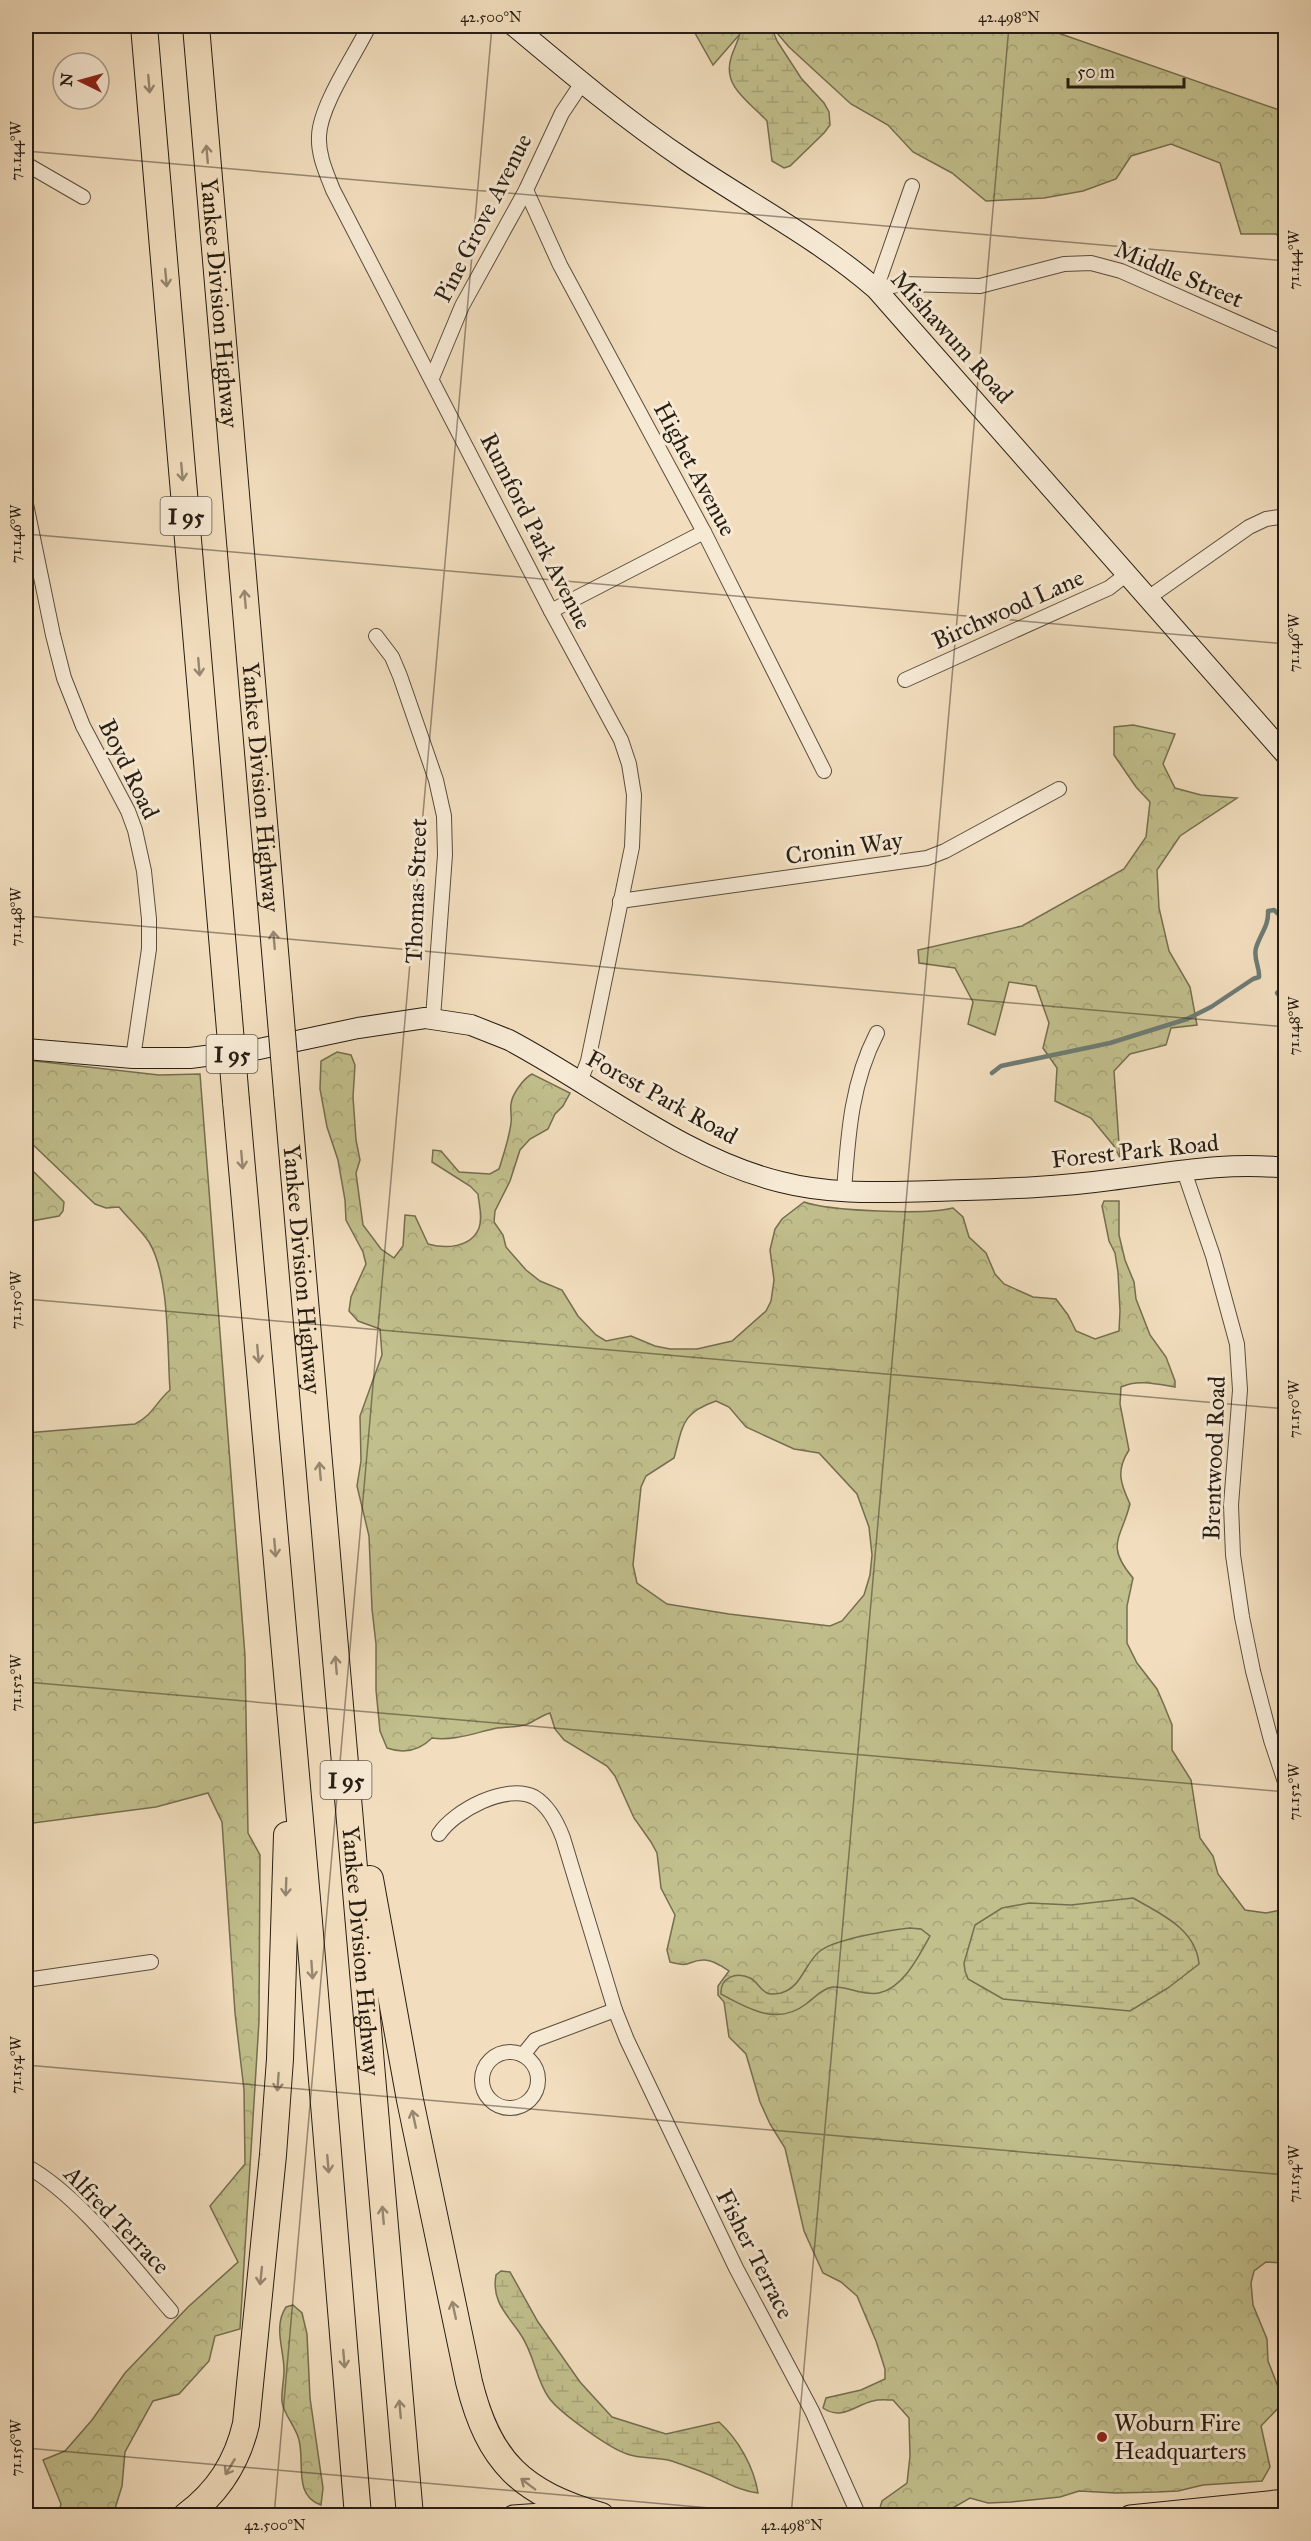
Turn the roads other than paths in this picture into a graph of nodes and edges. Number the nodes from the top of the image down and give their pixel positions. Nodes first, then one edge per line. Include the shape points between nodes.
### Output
1 (144, 26) edge
2 (196, 26) edge
3 (369, 26) edge
4 (514, 26) edge
5 (582, 83) junction
6 (26, 164) edge
7 (912, 186) dead end
8 (526, 190) junction
9 (83, 197) dead end
10 (876, 289) junction
11 (1286, 344) edge
12 (432, 378) junction
13 (26, 504) edge
14 (1286, 516) edge
15 (704, 531) junction
16 (1127, 574) junction
17 (1148, 598) junction
18 (551, 611) junction
19 (376, 636) dead end
20 (905, 680) dead end
21 (1286, 755) edge
22 (824, 771) dead end
23 (1059, 789) dead end
24 (620, 901) junction
25 (433, 1018) junction
26 (877, 1033) dead end
27 (26, 1049) edge
28 (133, 1058) junction
29 (580, 1082) junction
30 (1286, 1168) edge
31 (1184, 1171) junction
32 (844, 1191) junction
33 (340, 1705) junction
34 (290, 1724) junction
35 (1286, 1785) edge
36 (439, 1834) dead end
37 (151, 1962) dead end
38 (26, 1980) edge
39 (615, 2010) junction
40 (523, 2055) junction
41 (26, 2166) edge
42 (171, 2311) dead end
43 (1286, 2500) edge
44 (1152, 2514) edge
45 (186, 2516) edge
46 (358, 2516) edge
47 (410, 2516) edge
48 (513, 2516) edge
49 (593, 2516) edge
50 (601, 2516) edge
51 (859, 2516) edge
52 (1130, 2516) edge

1 -> 34 highway, Yankee Division Highway / I 95, bridge
33 -> 2 highway, Yankee Division Highway / I 95, bridge
3 - 12 street, Rumford Park Avenue via 321,121 321,157 333,190
4 - 5 street, Mishawum Road
5 - 8 street, Pine Grove Avenue via 562,113
5 - 10 street, Mishawum Road via 672,150
6 - 9 street
7 - 10 street
8 - 12 street, Pine Grove Avenue via 462,306
8 - 15 street, Highet Avenue via 565,274
10 - 11 street, Middle Street via 903,284 980,286 1064,264 1091,263 1121,271
10 - 16 street, Mishawum Road
12 - 18 street, Rumford Park Avenue
13 - 28 street, Boyd Road via 64,678 88,736 128,811 144,871 149,949
14 - 17 street via 1249,527
15 - 18 street
15 - 22 street, Highet Avenue
16 - 17 street, Mishawum Road
16 - 20 street, Birchwood Lane via 1109,588
17 - 21 street, Mishawum Road
18 - 24 street, Rumford Park Avenue via 614,726 629,764 634,834
19 - 25 street, Thomas Street via 400,676 436,780 444,816 445,855
23 - 24 street, Cronin Way via 927,858
24 - 29 street, Rumford Park Avenue via 588,1063
25 - 28 street, Forest Park Road via 207,1056
25 - 29 street, Forest Park Road via 501,1036
26 - 32 street via 855,1088
27 - 28 street, Forest Park Road
29 - 32 street, Forest Park Road via 721,1161 778,1182
30 - 31 street, Forest Park Road via 1248,1165
31 - 32 street, Forest Park Road via 1025,1188
31 - 35 street, Brentwood Road via 1237,1344 1240,1390 1231,1505 1233,1555 1253,1671
47 -> 33 highway, Yankee Division Highway / I 95
50 -> 33 highway via 572,2508 525,2483 496,2453 475,2408 392,2009
34 -> 45 highway via 280,2059 248,2410 240,2447 228,2472
34 -> 46 highway, Yankee Division Highway / I 95
36 - 39 street, Fisher Terrace via 462,1812 500,1796 527,1795 546,1808 559,1826
37 - 38 street
39 - 40 street via 537,2039
39 - 51 street, Fisher Terrace via 664,2121 812,2411
40 - 40 street via 501,2053 485,2067 483,2089 497,2105 507,2109 518,2107 535,2093 537,2072
41 - 42 street, Alfred Terrace via 53,2184 88,2218
43 - 44 main road
44 - 52 main road
48 - 49 main road

